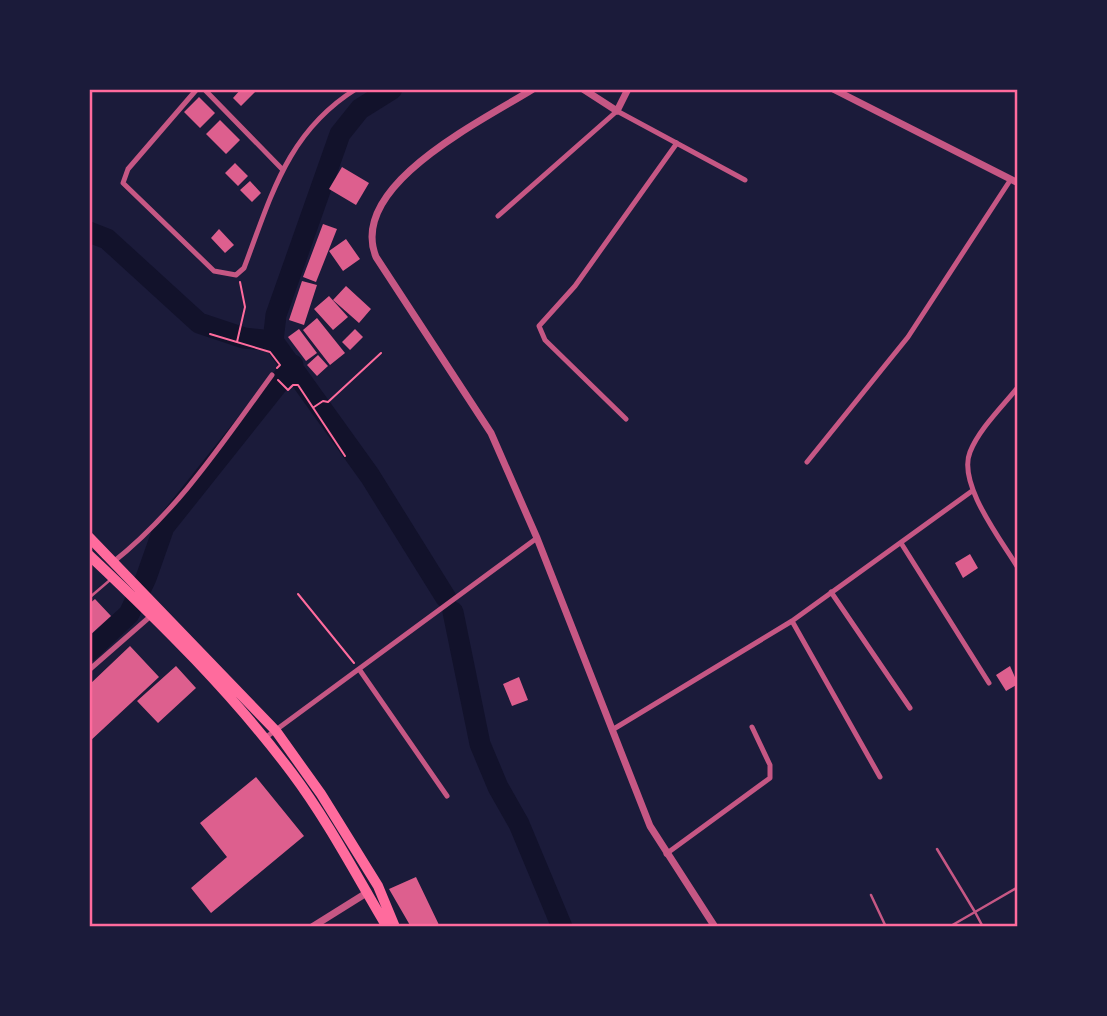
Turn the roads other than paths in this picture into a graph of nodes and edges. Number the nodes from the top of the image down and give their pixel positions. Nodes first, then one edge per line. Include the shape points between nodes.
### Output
1 (197, 89) edge
2 (204, 89) edge
3 (356, 89) edge
4 (533, 89) edge
5 (583, 89) edge
6 (628, 89) edge
7 (833, 89) edge
8 (617, 111) junction
9 (677, 143) junction
10 (282, 169) junction
11 (745, 180) dead end
12 (1014, 181) edge
13 (498, 216) dead end
14 (274, 377) road end
15 (1018, 387) edge
16 (626, 419) dead end
17 (807, 462) dead end
18 (972, 491) junction
19 (89, 537) edge
20 (537, 538) junction
21 (901, 543) junction
22 (89, 555) edge
23 (114, 562) junction
24 (1018, 568) edge
25 (108, 573) junction
26 (831, 592) junction
27 (89, 598) edge
28 (155, 612) junction
29 (792, 621) junction
30 (359, 669) junction
31 (89, 670) edge
32 (989, 683) dead end
33 (910, 708) dead end
34 (752, 727) dead end
35 (612, 730) junction
36 (276, 731) junction
37 (265, 738) junction
38 (880, 777) dead end
39 (447, 796) dead end
40 (937, 849) dead end
41 (666, 854) junction
42 (379, 886) junction
43 (1018, 887) edge
44 (368, 892) junction
45 (871, 895) dead end
46 (975, 912) junction
47 (312, 927) edge
48 (387, 927) edge
49 (395, 927) edge
50 (715, 927) edge
51 (886, 927) edge
52 (949, 927) edge
53 (983, 927) edge

1 - 10 street via 128,169 123,183 214,271 224,274 244,268
2 - 10 street
3 - 10 street via 316,120
4 - 20 street via 430,153 398,181 379,208 370,244 491,433
5 - 8 street
6 - 8 street
7 - 12 street
8 - 9 street
8 - 13 street
9 - 11 street
9 - 16 street via 575,286 539,326 545,340
12 - 17 street via 908,337
14 - 23 street via 188,489 146,536
15 - 18 street via 970,451 966,463
18 - 21 street
18 - 24 street
19 - 23 highway
20 - 30 street
20 - 35 street
21 - 26 street
21 - 32 street
22 - 25 highway
23 - 25 street
23 - 28 highway via 149,597
25 - 27 lane
25 - 28 highway via 142,607
26 - 29 street
26 - 33 street
28 - 31 street
28 - 36 highway
28 - 37 highway
29 - 35 street
29 - 38 street
30 - 36 street
30 - 39 street
34 - 41 street via 770,765 770,778
35 - 41 street via 650,827
36 - 37 street
36 - 42 highway
37 - 44 highway via 294,775
40 - 46 lane
41 - 50 street
42 - 44 highway
42 - 49 highway
43 - 46 lane
44 - 47 street
44 - 48 highway
45 - 51 lane
46 - 52 lane
46 - 53 lane

